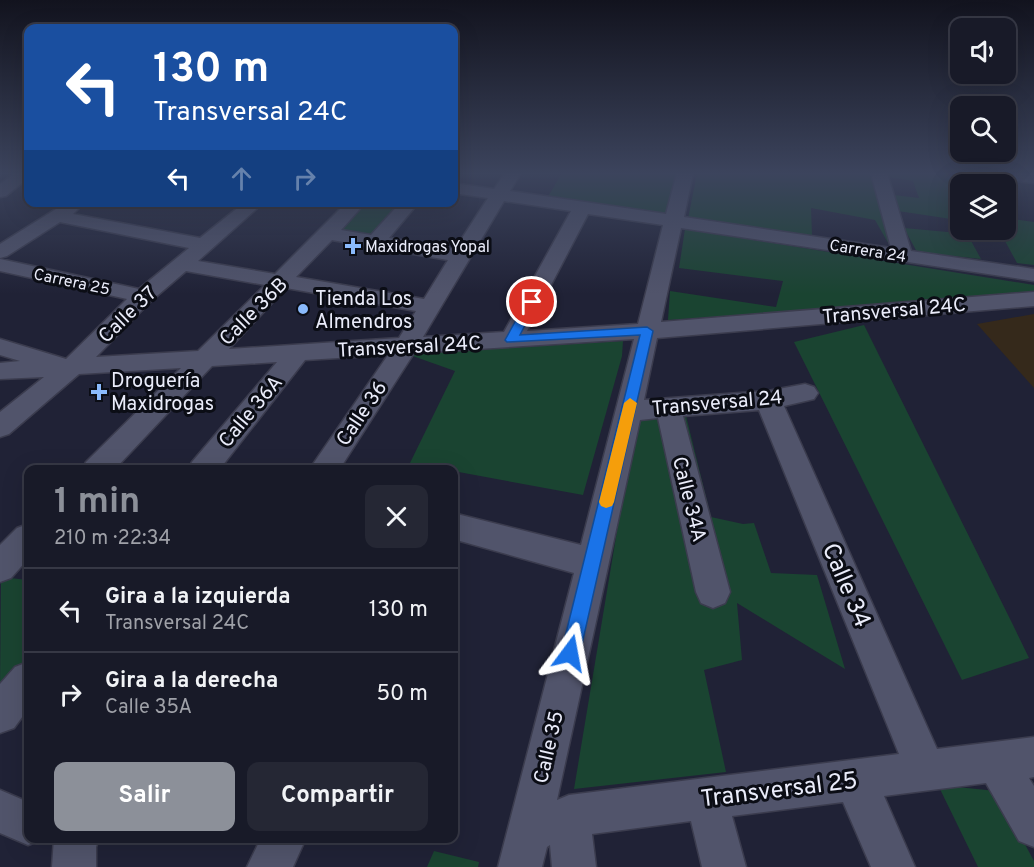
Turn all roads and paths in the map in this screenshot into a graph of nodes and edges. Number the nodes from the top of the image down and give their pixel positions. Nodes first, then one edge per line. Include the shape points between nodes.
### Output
1 (61, 213) edge
2 (242, 213) edge
3 (347, 213) edge
4 (401, 213) edge
5 (487, 213) edge
6 (579, 213) edge
7 (620, 213) edge
8 (674, 213) edge
9 (891, 213) edge
10 (57, 216) junction
11 (673, 221) junction
12 (328, 234) junction
13 (377, 241) junction
14 (204, 245) junction
15 (0, 252) edge
16 (460, 256) junction
17 (903, 256) junction
18 (182, 264) junction
19 (0, 265) edge
20 (1034, 275) edge
21 (283, 280) junction
22 (143, 296) junction
23 (1034, 299) edge
24 (429, 308) junction
25 (647, 331) junction
26 (511, 340) junction
27 (406, 346) junction
28 (0, 347) edge
29 (299, 352) junction
30 (206, 358) junction
31 (71, 368) junction
32 (0, 372) edge
33 (805, 393) dead end
34 (768, 400) junction
35 (668, 407) junction
36 (628, 411) junction
37 (0, 427) edge
38 (101, 465) edge
39 (206, 465) edge
40 (326, 465) edge
41 (458, 527) edge
42 (24, 542) edge
43 (592, 563) junction
44 (0, 567) edge
45 (713, 591) dead end
46 (24, 685) edge
47 (0, 714) edge
48 (1015, 759) edge
49 (926, 771) junction
50 (855, 780) junction
51 (706, 799) junction
52 (0, 811) edge
53 (569, 816) junction
54 (24, 822) edge
55 (1034, 826) edge
56 (282, 843) edge
57 (524, 850) edge
58 (269, 867) edge
59 (574, 867) edge
60 (724, 867) edge
61 (893, 867) edge

1 - 10 street
2 - 14 street, Calle 37
3 - 12 street, Calle 36B
4 - 13 street
5 - 16 street, Calle 36
6 - 26 street
7 - 11 street, Carrera 24
8 - 11 street, Calle 35
9 - 17 street
10 - 14 street
10 - 15 street
11 - 17 street, Carrera 24
11 - 25 street, Calle 35
12 - 13 street
12 - 21 street, Calle 36B
13 - 16 street
14 - 18 street, Calle 37
16 - 24 street, Calle 36
17 - 20 street, Carrera 24
18 - 21 street
18 - 22 street, Calle 37
19 - 22 street, Carrera 25
21 - 24 street
21 - 30 street, Calle 36B
22 - 31 street, Calle 37
23 - 25 street, Transversal 24C
24 - 27 street, Calle 36
25 - 26 street, Transversal 24C
25 - 36 street, Calle 35
26 - 27 street, Transversal 24C
27 - 29 street, Transversal 24C
27 - 40 street, Calle 36
28 - 31 street
29 - 30 street, Transversal 24C
29 - 39 street, Calle 36A
30 - 31 street, Transversal 24C
30 - 38 street, Calle 36B
31 - 32 street, Transversal 24C
31 - 37 street, Calle 37
33 - 34 street, Transversal 24
34 - 35 street, Transversal 24
34 - 49 street, Calle 34
35 - 36 street, Transversal 24
35 - 45 street, Calle 34A
36 - 43 street, Calle 35
41 - 43 street
42 - 44 street
43 - 57 street, Calle 35
46 - 47 street
48 - 49 street, Transversal 25
48 - 55 street
49 - 50 street, Transversal 25
50 - 51 street, Transversal 25
50 - 61 street
51 - 53 street, Transversal 25
51 - 60 street
52 - 54 street
53 - 57 street, Transversal 25
53 - 59 street
56 - 58 street

